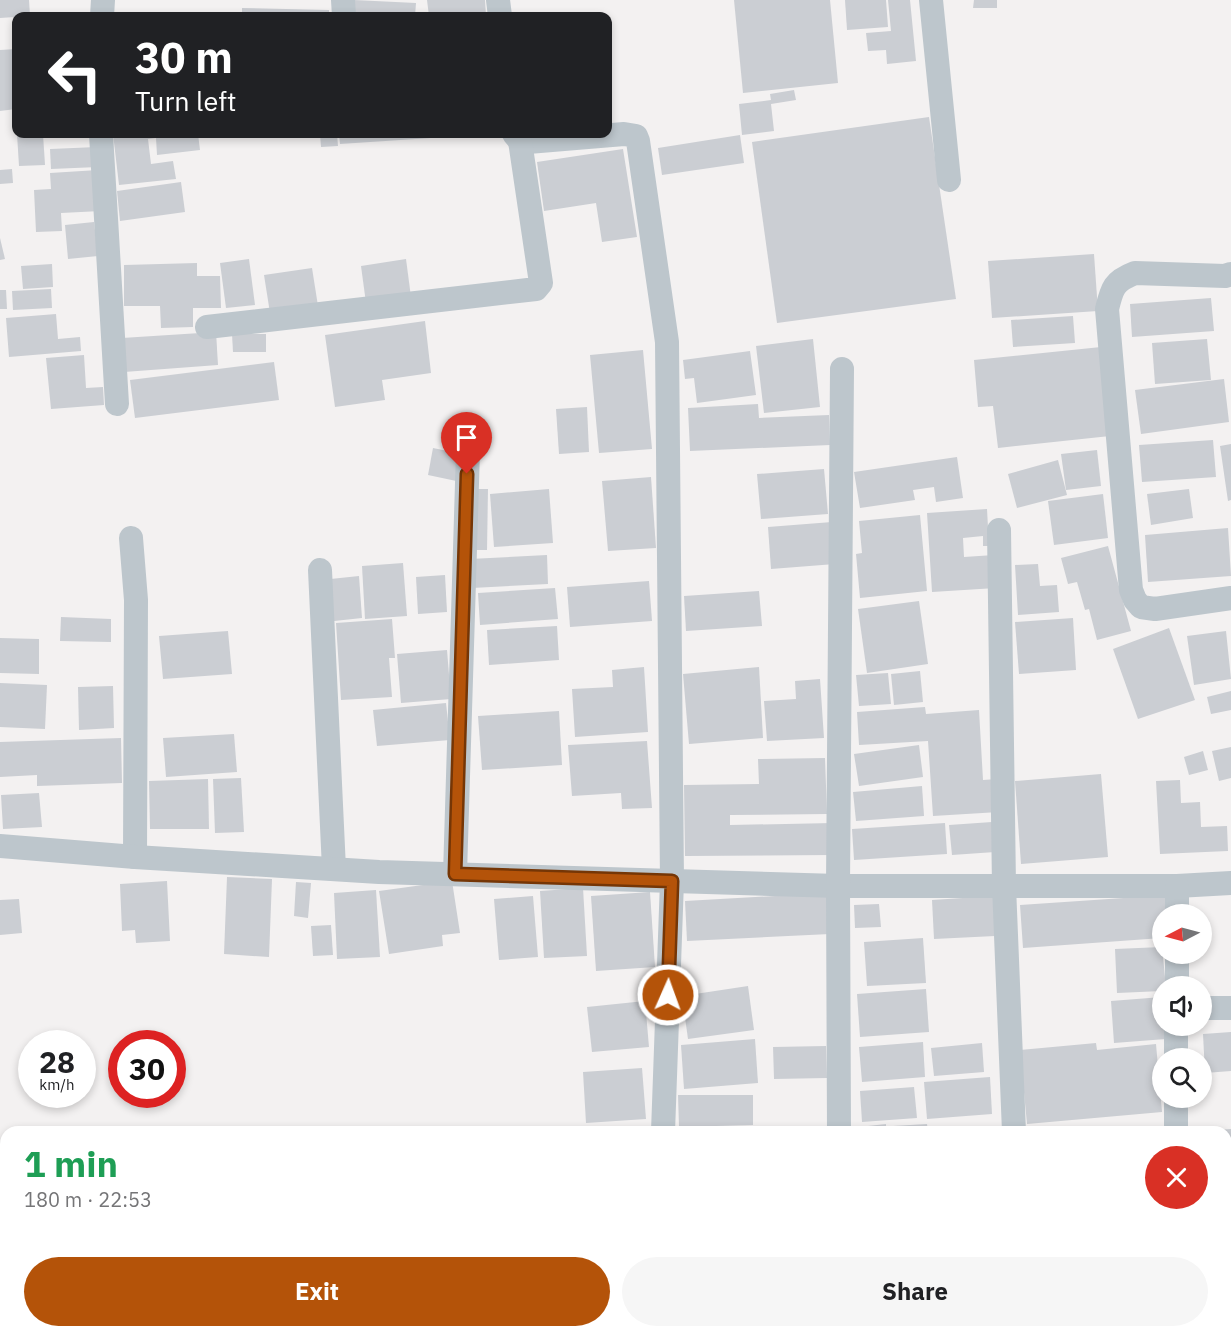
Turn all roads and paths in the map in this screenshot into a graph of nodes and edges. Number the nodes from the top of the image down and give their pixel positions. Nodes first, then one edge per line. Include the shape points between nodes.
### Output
1 (931, 0) edge
2 (612, 135) edge
3 (101, 138) edge
4 (517, 138) edge
5 (519, 138) edge
6 (578, 138) edge
7 (949, 180) dead end
8 (1231, 274) edge
9 (207, 327) dead end
10 (842, 369) dead end
11 (117, 404) dead end
12 (468, 451) dead end
13 (999, 530) dead end
14 (131, 538) dead end
15 (320, 570) dead end
16 (1231, 598) edge
17 (0, 846) edge
18 (135, 857) junction
19 (334, 869) junction
20 (455, 874) junction
21 (672, 881) junction
22 (1231, 882) edge
23 (838, 886) junction
24 (1004, 886) junction
25 (1177, 886) junction
26 (1177, 904) edge
27 (1212, 1008) edge
28 (1231, 1008) edge
29 (1176, 1108) edge
30 (663, 1126) edge
31 (839, 1126) edge
32 (1014, 1126) edge
33 (1176, 1126) edge

1 - 7 street
2 - 21 street via 636,136 638,141 667,342
3 - 11 street
4 - 9 street via 541,283 536,289
5 - 6 street via 528,142
8 - 16 street via 1135,273 1112,287 1107,309 1131,590 1135,600 1141,607 1155,609
10 - 23 street
12 - 20 street
13 - 24 street
14 - 18 street via 136,600
15 - 19 street
17 - 18 street
18 - 19 street
19 - 20 street
20 - 21 street
21 - 23 street
21 - 30 street
22 - 25 street
23 - 24 street
23 - 31 street
24 - 25 street
24 - 32 street
25 - 26 street
27 - 28 street
29 - 33 street

